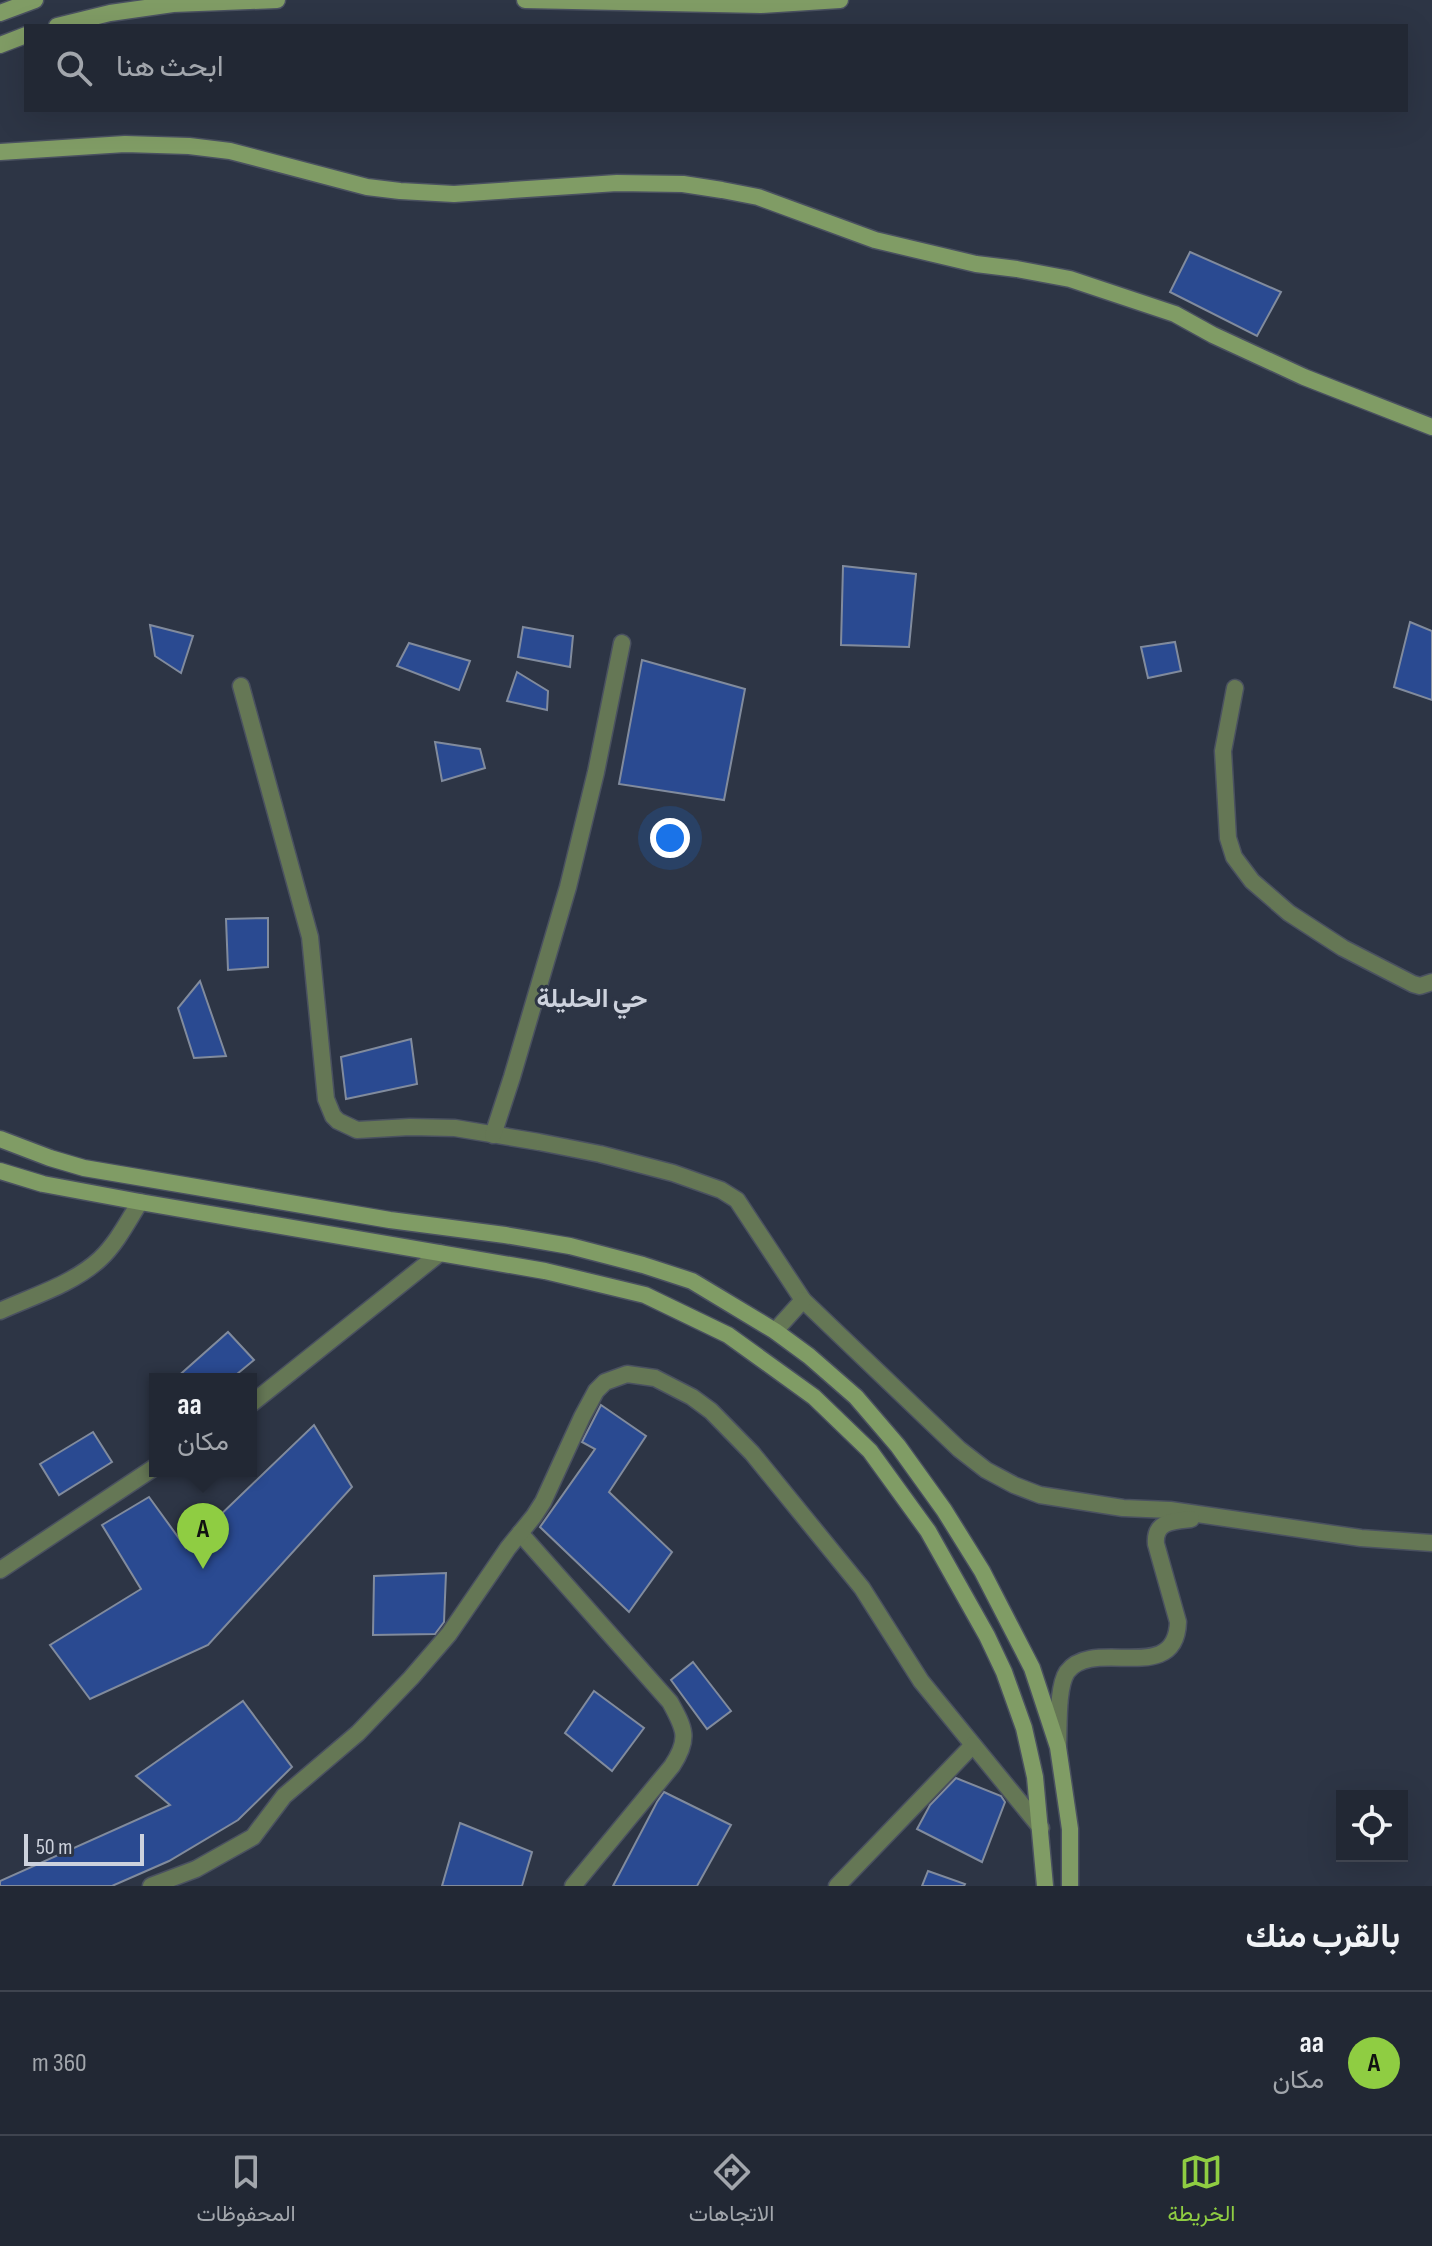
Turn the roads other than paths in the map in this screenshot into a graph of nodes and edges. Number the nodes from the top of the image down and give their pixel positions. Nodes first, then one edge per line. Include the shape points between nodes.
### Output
1 (35, 0) edge
2 (277, 0) edge
3 (525, 0) edge
4 (840, 0) edge
5 (679, 2) edge
6 (0, 13) edge
7 (65, 24) edge
8 (24, 36) edge
9 (0, 45) edge
10 (0, 152) edge
11 (1432, 427) edge
12 (622, 643) dead end
13 (241, 686) dead end
14 (1235, 688) dead end
15 (1432, 982) edge
16 (493, 1135) junction
17 (0, 1139) edge
18 (0, 1171) edge
19 (140, 1202) junction
20 (440, 1253) junction
21 (803, 1300) junction
22 (0, 1311) edge
23 (775, 1331) junction
24 (257, 1399) edge
25 (149, 1471) edge
26 (1215, 1516) junction
27 (520, 1533) junction
28 (1432, 1543) edge
29 (0, 1570) edge
30 (973, 1745) junction
31 (1058, 1747) junction
32 (1041, 1828) junction
33 (151, 1886) edge
34 (573, 1886) edge
35 (837, 1886) edge
36 (1045, 1886) edge
37 (1070, 1886) edge

1 - 6 main road
2 - 7 main road via 173,4
3 - 5 main road
4 - 5 main road via 761,5
8 - 9 main road
10 - 11 main road via 125,144 189,146 230,151 367,187 454,194 617,183 722,190 758,197 875,240 1070,279 1175,314 1304,377
12 - 16 street via 576,858
13 - 16 street via 310,937 326,1099 333,1116 357,1130 435,1127
14 - 15 street via 1223,751 1228,838 1243,871 1289,913 1343,948 1413,984
16 - 21 street via 600,1154 731,1195
17 - 23 main road via 84,1168 570,1246 692,1281
18 - 19 main road
19 - 20 main road
19 - 22 street via 99,1260
20 - 24 street
20 - 32 main road via 645,1295 728,1335 814,1397 870,1451 928,1531 987,1636 1024,1728
21 - 23 street
21 - 26 street via 959,1449 1014,1485 1040,1495 1123,1508
23 - 31 main road via 856,1397 944,1510 1032,1668
25 - 29 street
26 - 28 street
26 - 31 street via 1160,1527 1156,1544 1178,1622 1173,1644 1154,1656 1075,1664 1062,1686
27 - 30 street via 543,1502 591,1400 605,1382 639,1374 655,1378 711,1411 752,1453 862,1588 921,1681
27 - 33 street via 434,1653 358,1733 284,1796 253,1837 196,1869
27 - 34 street via 670,1702 685,1738 672,1766
30 - 32 street
30 - 35 street
31 - 37 main road via 1070,1829
32 - 36 main road

